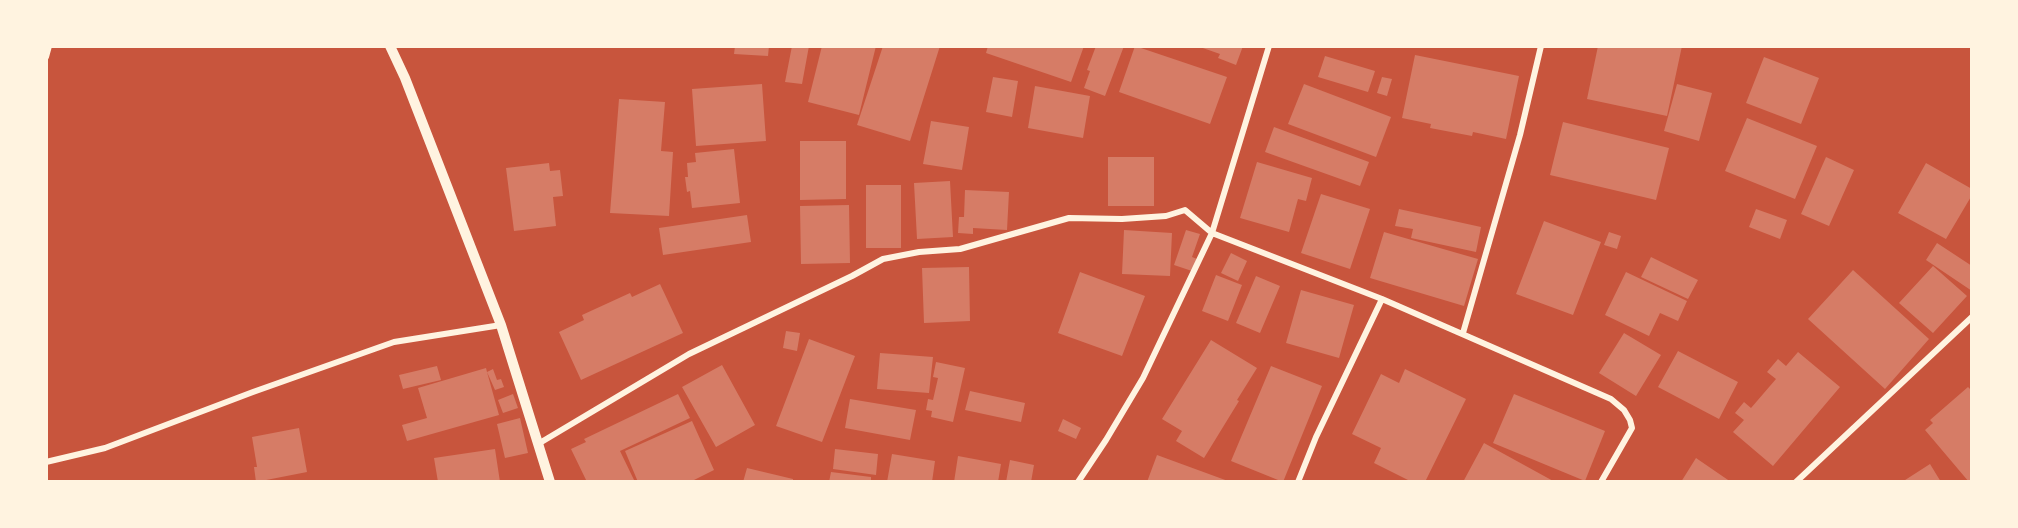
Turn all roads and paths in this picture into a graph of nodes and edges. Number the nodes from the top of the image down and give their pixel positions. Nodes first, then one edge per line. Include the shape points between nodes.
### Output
1 (49, 46) edge
2 (390, 46) edge
3 (1269, 46) edge
4 (1541, 46) edge
5 (46, 57) edge
6 (1212, 233) junction
7 (1383, 299) junction
8 (1971, 317) edge
9 (501, 325) junction
10 (1463, 333) junction
11 (538, 444) junction
12 (46, 462) edge
13 (550, 482) edge
14 (1078, 482) edge
15 (1298, 482) edge
16 (1601, 482) edge
17 (1796, 482) edge

1 - 5 street
2 - 9 street
3 - 6 street
4 - 10 street via 1520,135
6 - 7 street
6 - 11 street via 1185,210 1166,216 1069,218 960,249 883,259 689,354
6 - 14 street via 1143,378
7 - 10 street
7 - 15 street
8 - 17 street
9 - 11 street
9 - 12 street via 394,342 105,448
10 - 16 street via 1611,399 1624,410 1632,428
11 - 13 street

